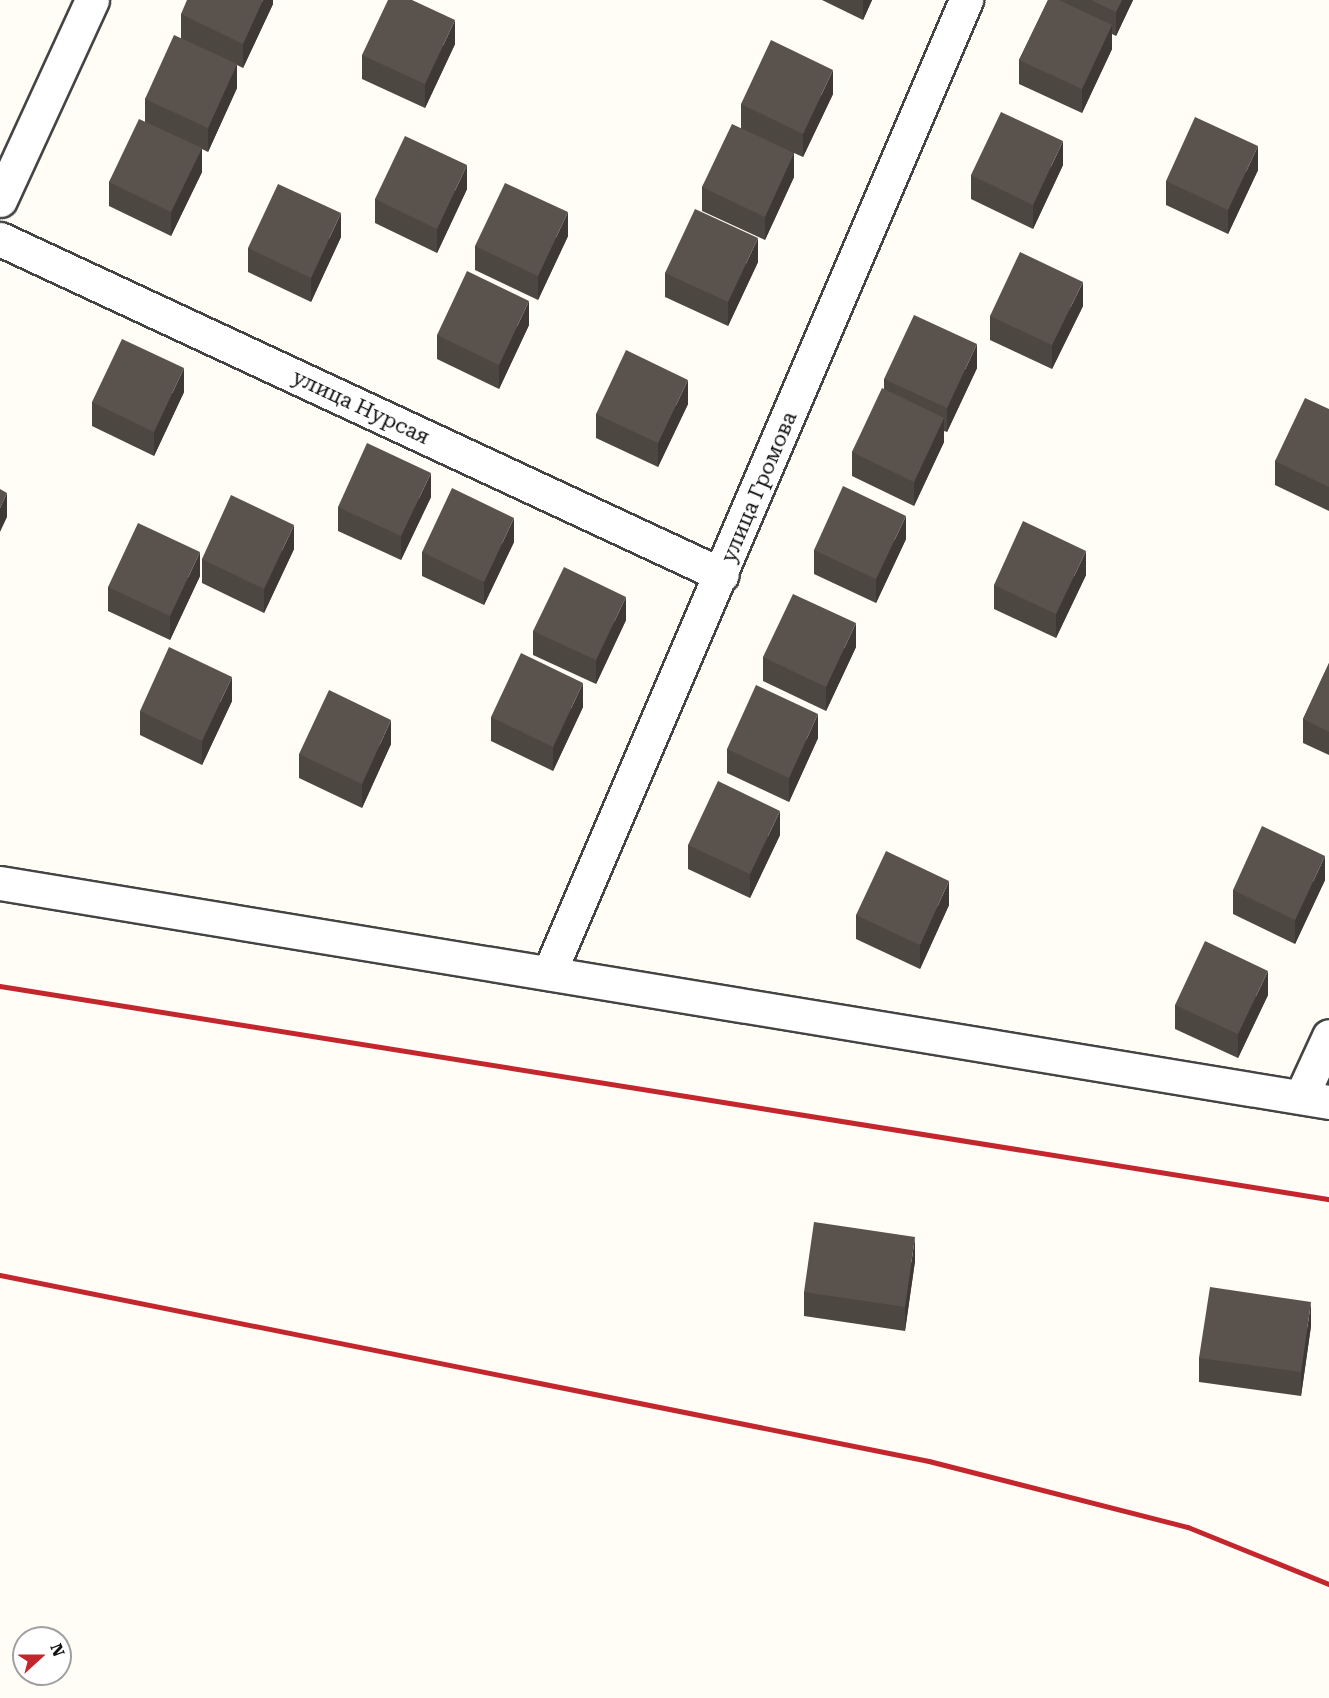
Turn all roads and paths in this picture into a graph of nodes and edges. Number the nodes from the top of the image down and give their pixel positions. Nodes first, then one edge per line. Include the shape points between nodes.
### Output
1 (92, 0) edge
2 (966, 0) edge
3 (0, 200) edge
4 (0, 239) edge
5 (722, 575) junction
6 (0, 883) edge
7 (549, 973) junction
8 (1329, 1036) edge
9 (1315, 1100) edge

1 - 3 street
2 - 5 street, улица Громова
4 - 5 street, улица Нурсая
5 - 7 street, улица Громова
6 - 7 street
7 - 9 street
8 - 9 street

